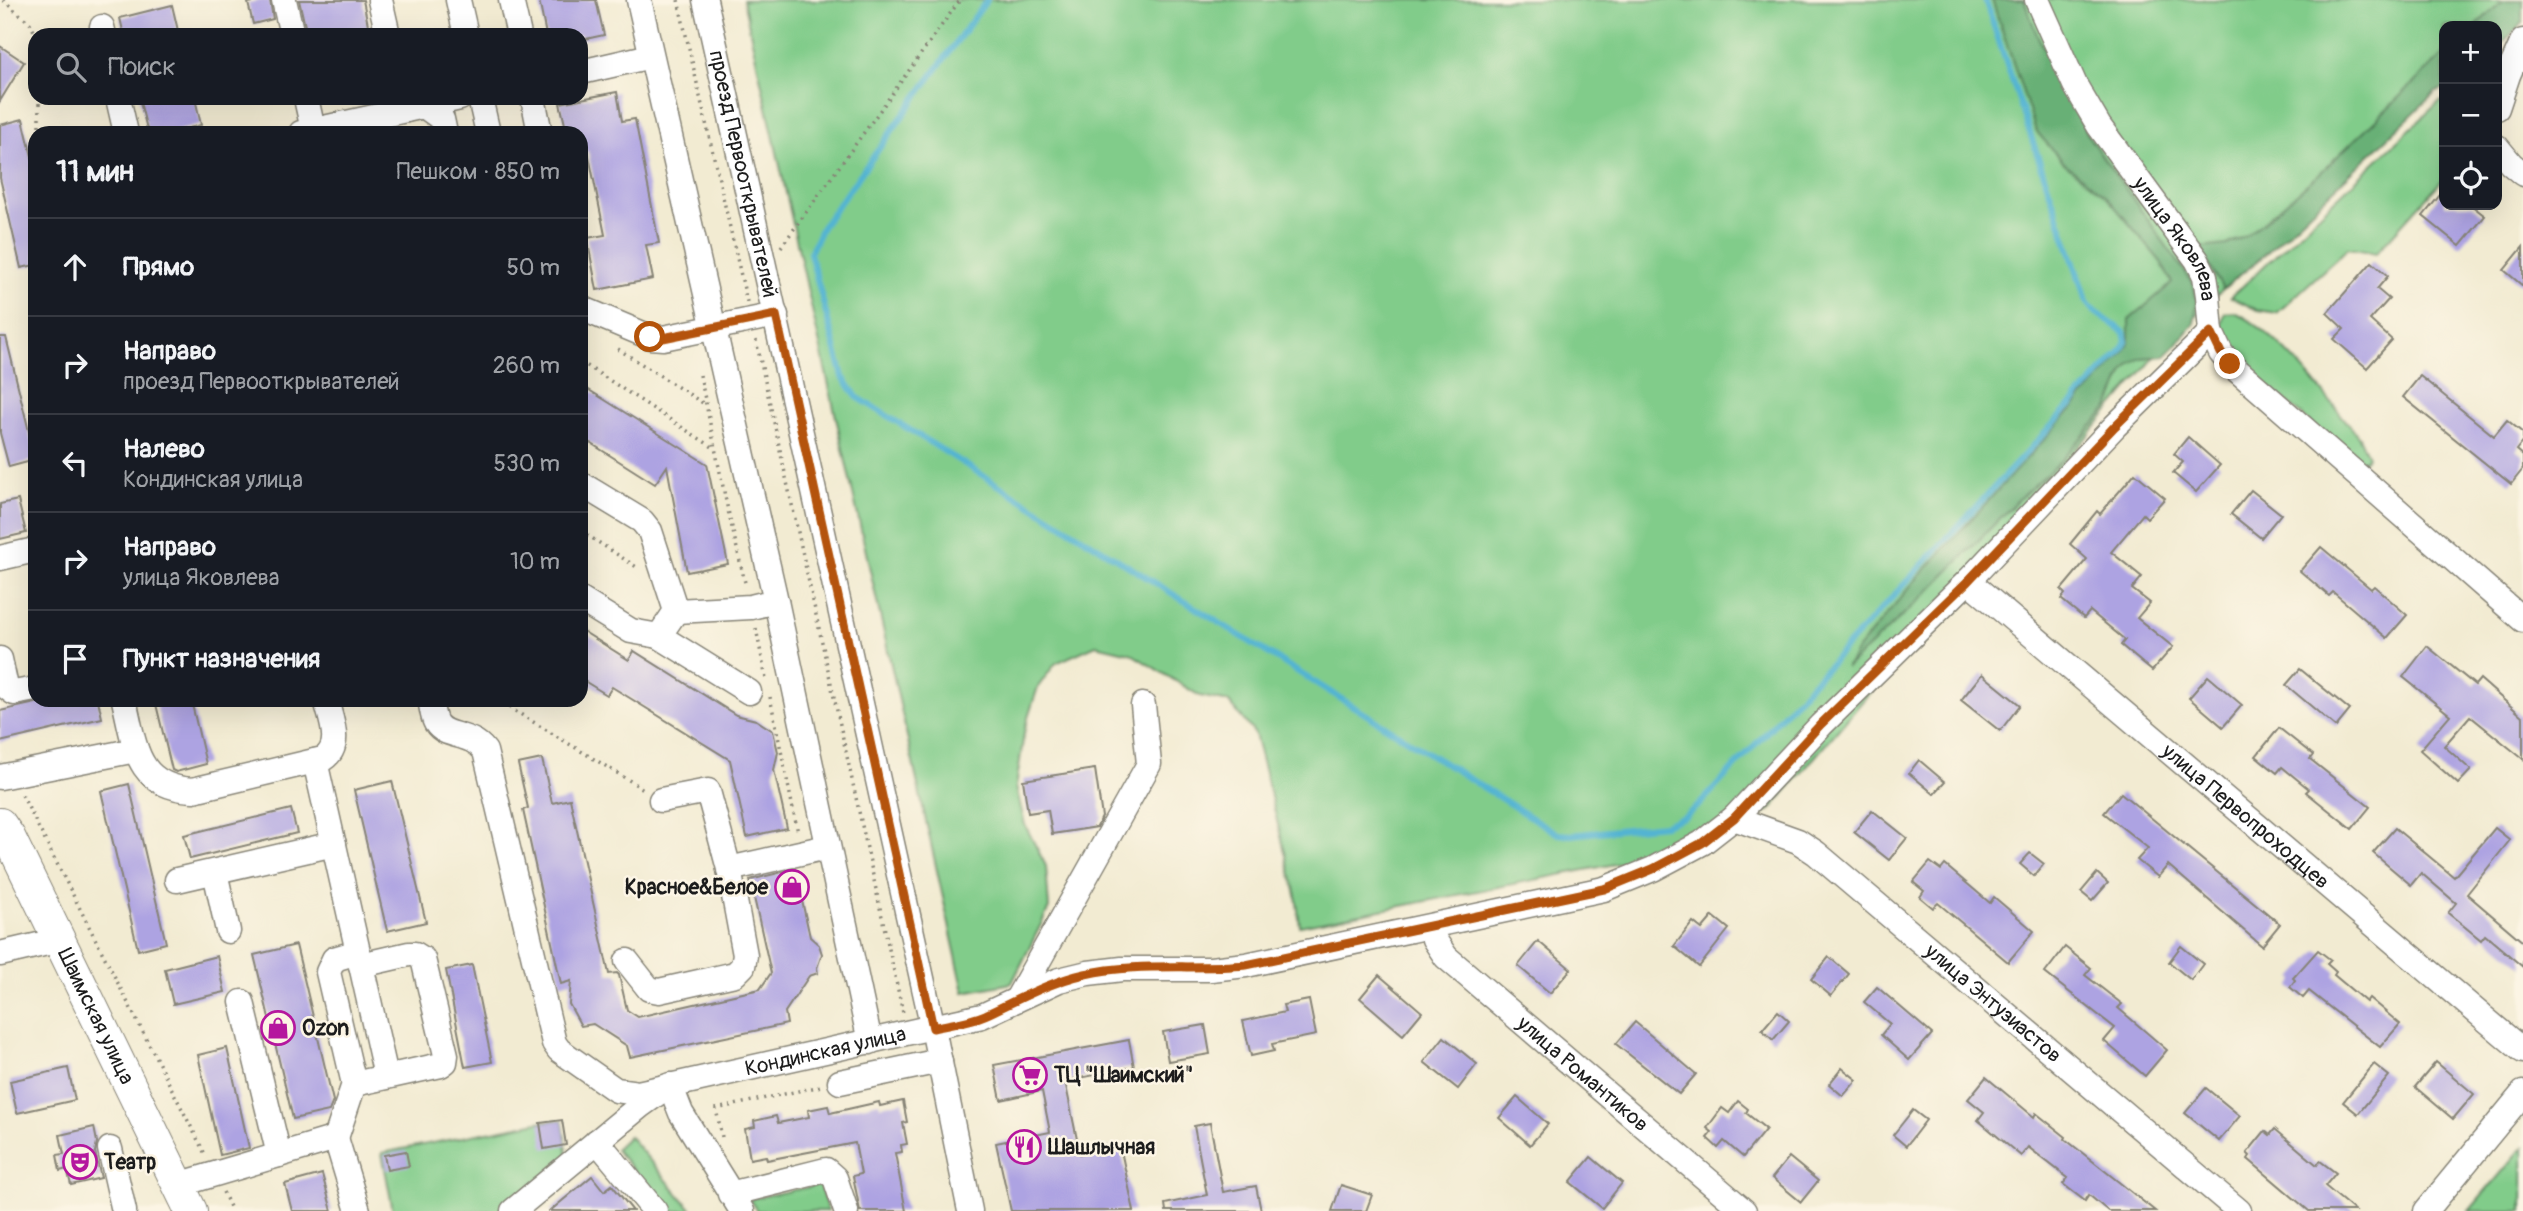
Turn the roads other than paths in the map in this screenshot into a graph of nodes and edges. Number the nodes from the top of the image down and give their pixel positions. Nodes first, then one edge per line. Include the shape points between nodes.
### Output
1 (284, 0) edge
2 (380, 0) edge
3 (458, 0) edge
4 (511, 0) edge
5 (639, 0) edge
6 (705, 0) edge
7 (2037, 0) edge
8 (290, 28) edge
9 (386, 28) edge
10 (464, 28) edge
11 (517, 28) edge
12 (2523, 41) edge
13 (651, 56) junction
14 (588, 70) edge
15 (2502, 93) edge
16 (120, 105) edge
17 (306, 105) edge
18 (411, 105) edge
19 (482, 105) edge
20 (534, 105) edge
21 (124, 126) edge
22 (307, 126) edge
23 (330, 126) edge
24 (444, 126) edge
25 (486, 126) edge
26 (539, 126) edge
27 (2502, 153) edge
28 (2523, 174) edge
29 (588, 311) edge
30 (776, 315) junction
31 (712, 328) junction
32 (2211, 332) junction
33 (588, 488) edge
34 (28, 552) edge
35 (0, 558) edge
36 (1968, 581) junction
37 (776, 601) junction
38 (588, 604) edge
39 (676, 611) junction
40 (2523, 620) edge
41 (659, 636) junction
42 (0, 659) edge
43 (28, 690) edge
44 (749, 692) dead end
45 (1143, 705) dead end
46 (126, 707) edge
47 (327, 707) edge
48 (431, 707) edge
49 (136, 750) junction
50 (315, 761) junction
51 (9, 783) edge
52 (661, 800) road end
53 (1734, 818) junction
54 (0, 824) edge
55 (334, 844) junction
56 (827, 847) junction
57 (729, 869) junction
58 (215, 872) junction
59 (177, 880) dead end
60 (1431, 927) junction
61 (228, 931) dead end
62 (60, 940) junction
63 (0, 954) edge
64 (360, 959) junction
65 (627, 961) dead end
66 (1017, 999) junction
67 (242, 1002) dead end
68 (933, 1028) junction
69 (870, 1042) junction
70 (2523, 1051) edge
71 (940, 1061) junction
72 (386, 1076) junction
73 (841, 1082) road end
74 (354, 1084) junction
75 (670, 1085) junction
76 (2523, 1093) edge
77 (639, 1099) junction
78 (336, 1138) junction
79 (597, 1141) junction
80 (110, 1149) dead end
81 (279, 1154) junction
82 (736, 1202) edge
83 (187, 1204) edge
84 (124, 1211) edge
85 (358, 1211) edge
86 (513, 1211) edge
87 (655, 1211) edge
88 (846, 1211) edge
89 (970, 1211) edge
90 (1744, 1211) edge
91 (2239, 1211) edge
92 (2426, 1211) edge

1 - 8 street
2 - 9 street
3 - 10 street
4 - 11 street
5 - 13 street
6 - 30 street, проезд Первооткрывателей
7 - 32 street, улица Яковлева via 2099,126 2197,260 2205,276
12 - 15 street
13 - 14 street
13 - 31 street
16 - 21 street
17 - 22 street
18 - 23 street
18 - 24 street via 442,119
19 - 25 street
20 - 26 street
27 - 28 street
29 - 31 street via 650,337
30 - 31 street
30 - 68 street, проезд Первооткрывателей
31 - 37 street
32 - 36 street, Кондинская улица
32 - 40 street, улица Яковлева via 2221,353 2243,378
33 - 39 street via 642,521 650,531
34 - 35 street
36 - 53 street, Кондинская улица via 1821,724
36 - 70 street, улица Первопроходцев
37 - 39 street
37 - 56 street
38 - 41 street via 631,631
39 - 41 street
41 - 44 street
42 - 43 street via 6,687 14,693
45 - 66 street via 1149,764
46 - 49 street
47 - 50 street via 335,743 328,756
48 - 77 street via 434,720 444,731 472,738 485,751 554,1043 616,1090
49 - 50 street via 149,774 163,785 193,790
49 - 51 street
50 - 55 street
52 - 57 street via 708,791
53 - 60 street, Кондинская улица via 1702,843 1604,889
53 - 91 street, улица Энтузиастов via 1798,841 1816,853
54 - 62 main road, Шаимская улица
55 - 58 street
55 - 64 street
56 - 57 street
56 - 69 street
57 - 65 street via 745,955 735,974 659,991 649,989
58 - 59 street
58 - 61 street
60 - 66 street, Кондинская улица via 1246,965 1088,973
60 - 90 street, улица Романтиков via 1446,957
62 - 63 street
62 - 83 main road, Шаимская улица
64 - 72 street
64 - 72 street via 415,954 423,958 429,978 445,1062
64 - 74 street via 334,959 327,972
66 - 68 street, Кондинская улица via 982,1016
67 - 81 street
68 - 69 street, Кондинская улица
68 - 71 street, проезд Первооткрывателей
69 - 75 street, Кондинская улица
71 - 73 street
71 - 89 street, проезд Первооткрывателей
72 - 74 street
74 - 78 street
75 - 77 street, Кондинская улица
75 - 82 street via 681,1112
76 - 92 street
77 - 79 street
78 - 81 street
78 - 85 street
79 - 86 street
79 - 87 street
80 - 84 street
81 - 83 street via 215,1174
82 - 88 street via 825,1170 835,1178

